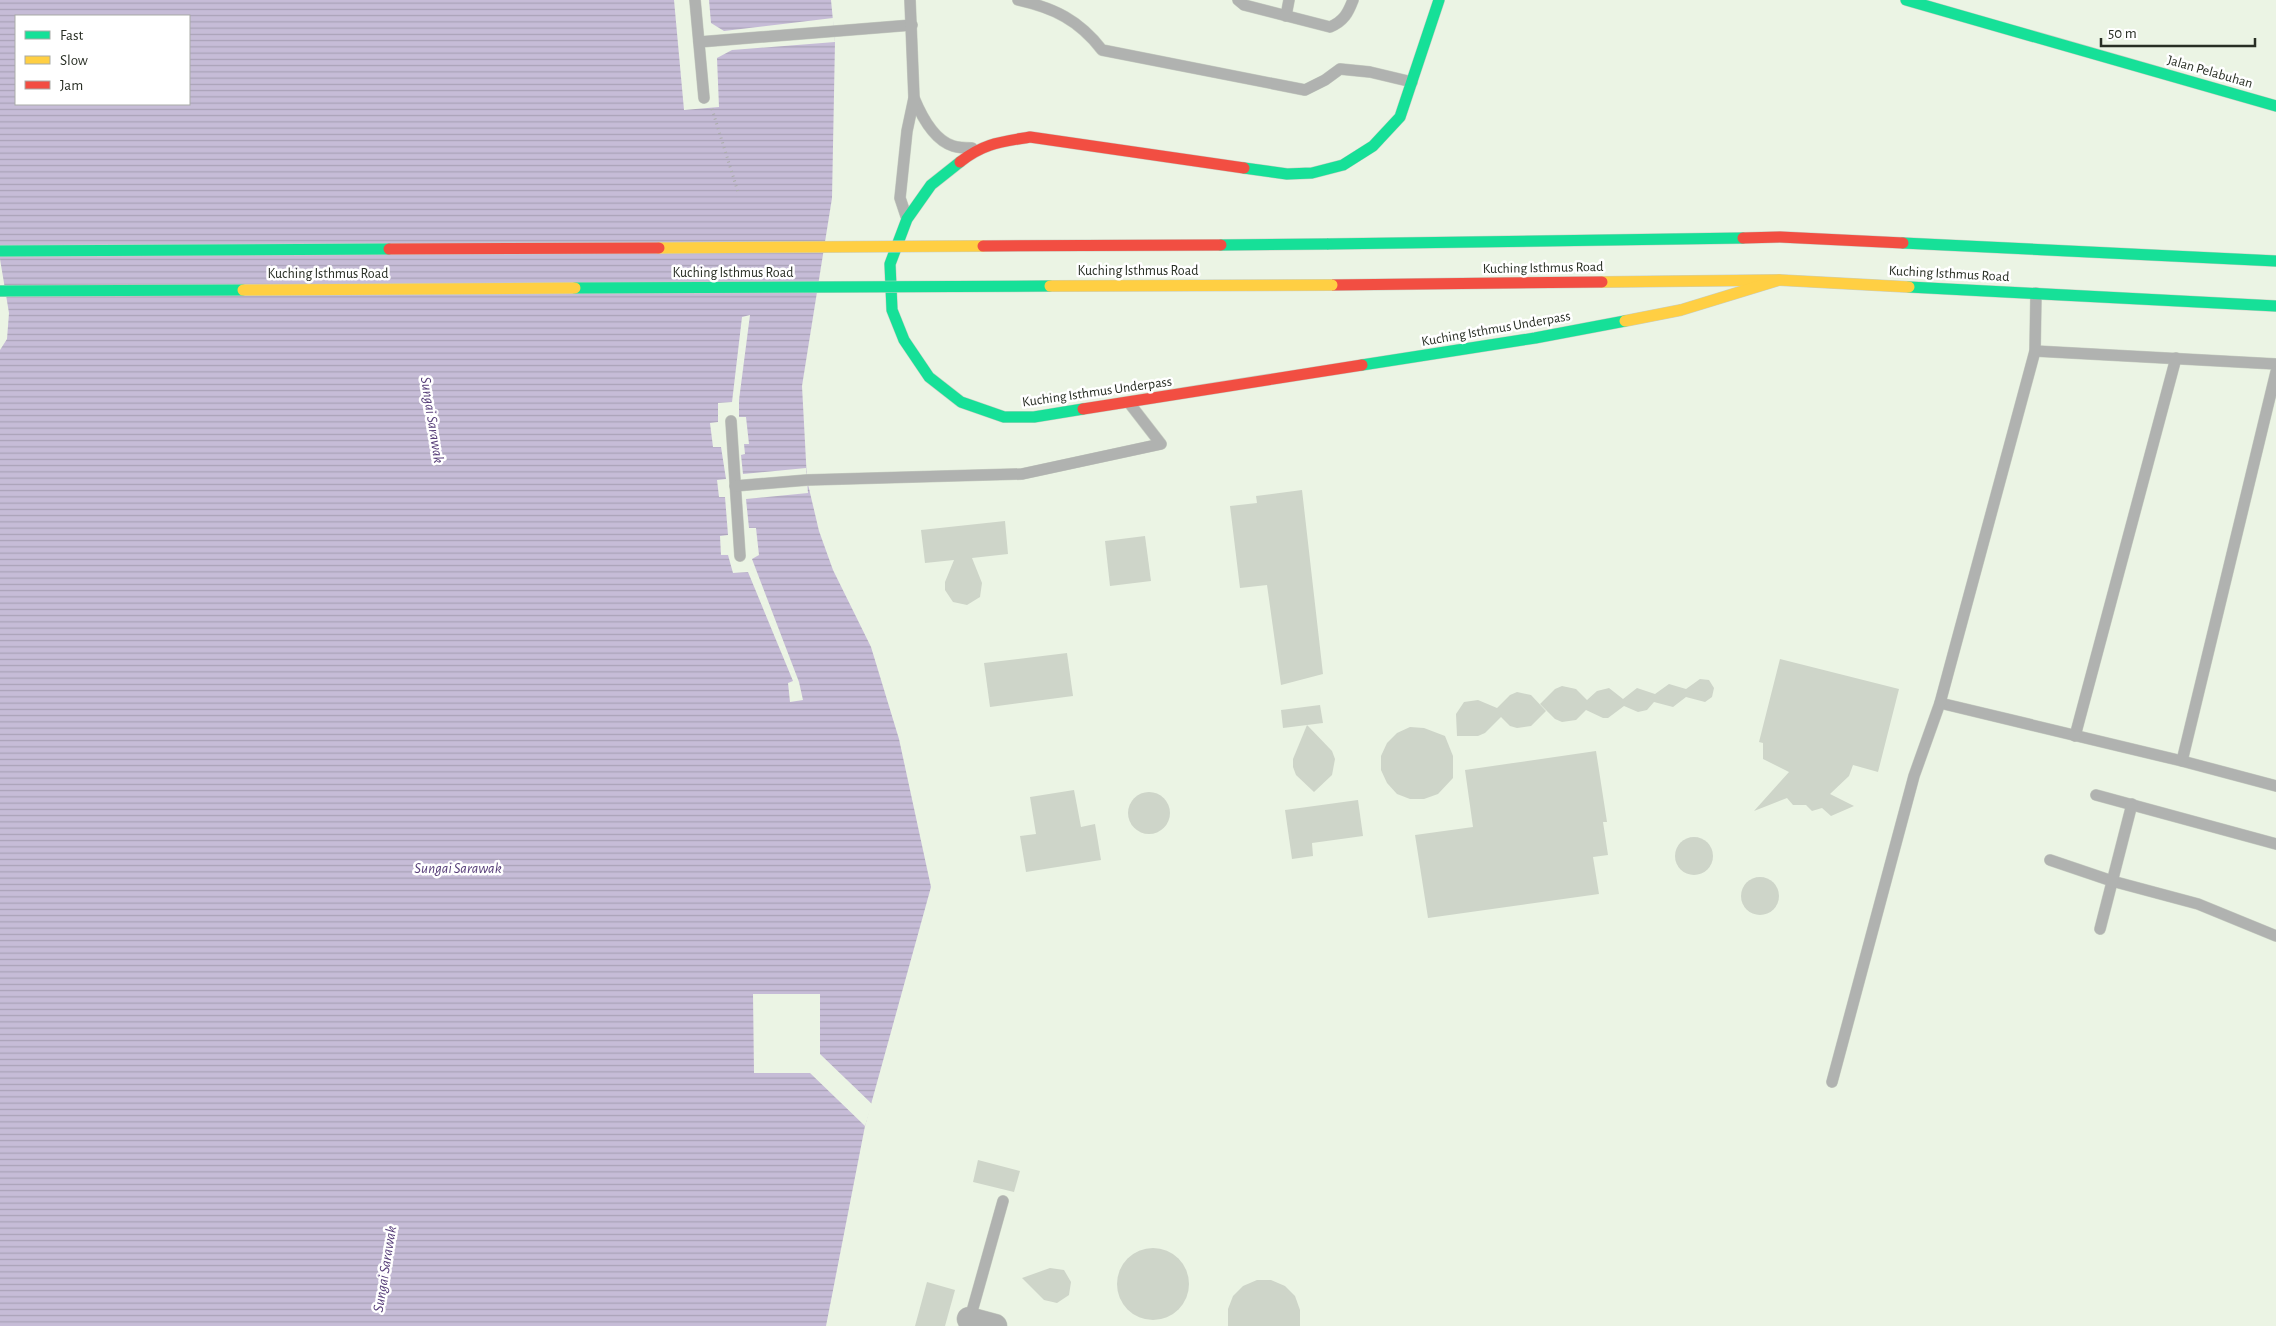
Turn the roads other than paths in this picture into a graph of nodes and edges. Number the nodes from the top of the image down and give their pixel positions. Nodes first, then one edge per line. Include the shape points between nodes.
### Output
1 (695, 0) edge
2 (910, 0) edge
3 (1018, 0) edge
4 (1238, 0) edge
5 (1289, 0) edge
6 (1353, 0) edge
7 (1439, 0) edge
8 (1906, 0) edge
9 (1286, 16) junction
10 (912, 25) junction
11 (699, 42) junction
12 (1412, 82) junction
13 (704, 98) dead end
14 (914, 98) junction
15 (2276, 106) edge
16 (977, 149) junction
17 (907, 219) junction
18 (0, 251) edge
19 (2276, 261) edge
20 (1779, 280) junction
21 (0, 291) edge
22 (2036, 293) junction
23 (2276, 306) edge
24 (2035, 350) junction
25 (2176, 358) junction
26 (2276, 364) edge
27 (2276, 372) edge
28 (1130, 404) junction
29 (731, 421) dead end
30 (735, 486) junction
31 (740, 556) dead end
32 (1940, 703) junction
33 (2076, 736) junction
34 (2182, 761) junction
35 (2276, 786) edge
36 (2096, 795) dead end
37 (2132, 804) junction
38 (2276, 844) edge
39 (2050, 860) dead end
40 (2112, 881) junction
41 (2100, 929) dead end
42 (2276, 936) edge
43 (1832, 1082) dead end
44 (1003, 1201) dead end
45 (968, 1322) edge
46 (995, 1326) edge

1 - 11 lane
2 - 10 lane
3 - 12 lane via 1047,7 1088,32 1102,50 1305,90 1340,69
4 - 9 lane via 1244,5
5 - 9 lane
6 - 9 lane via 1347,15 1330,27
7 - 12 main road, Kuching Isthmus Underpass
8 - 15 main road, Jalan Pelabuhan
10 - 11 lane
10 - 14 lane
11 - 13 lane
12 - 16 main road, Kuching Isthmus Underpass via 1400,117 1373,146 1343,165 1312,173 1287,174 1238,168 1030,137
14 - 16 lane via 921,117 933,132 951,146
14 - 17 lane via 900,198
16 - 17 main road, Kuching Isthmus Underpass via 931,185
17 - 28 main road, Kuching Isthmus Underpass via 890,264 892,310 904,340 929,377 961,402 1004,418
18 - 19 main road, Kuching Isthmus Road, bridge via 1327,244 1780,237
20 - 21 main road, Kuching Isthmus Road, bridge
20 - 22 main road, Kuching Isthmus Road
20 - 28 main road, Kuching Isthmus Underpass via 1681,310 1535,338
22 - 23 main road, Kuching Isthmus Road
22 - 24 lane
24 - 25 lane
24 - 32 lane
25 - 26 lane
25 - 33 lane
27 - 34 lane
28 - 30 lane via 1161,444 1022,474 807,480
29 - 30 lane
30 - 31 lane
32 - 33 lane
32 - 43 lane via 1914,776
33 - 34 lane
34 - 35 lane
36 - 37 lane
37 - 38 lane
37 - 40 lane
39 - 40 lane
40 - 41 lane
40 - 42 lane via 2198,904
44 - 45 lane
45 - 46 street

